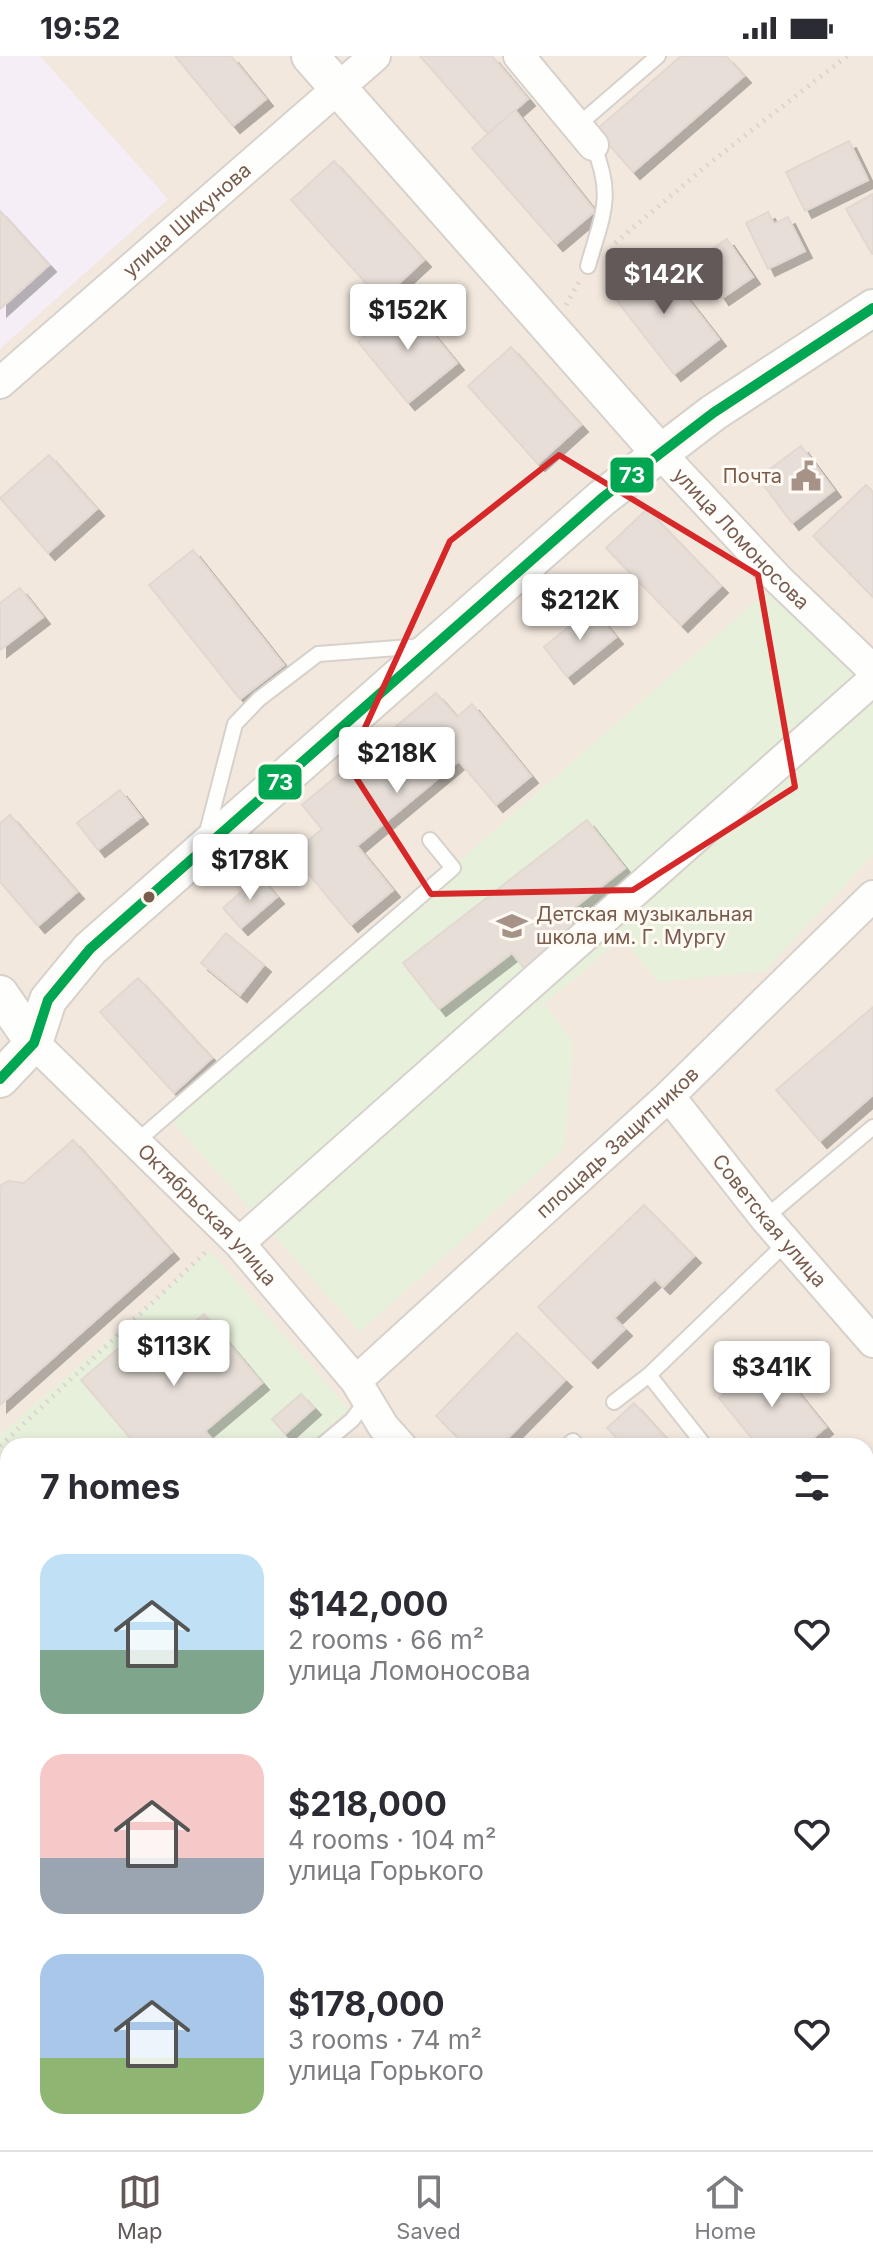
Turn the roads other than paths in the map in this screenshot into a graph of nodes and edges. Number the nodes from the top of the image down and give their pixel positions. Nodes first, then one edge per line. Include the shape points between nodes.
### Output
1 (310, 56) edge
2 (375, 56) edge
3 (519, 56) edge
4 (658, 56) edge
5 (338, 88) junction
6 (585, 135) junction
7 (588, 266) road end
8 (873, 308) edge
9 (0, 383) edge
10 (660, 453) junction
11 (432, 645) junction
12 (873, 670) edge
13 (873, 680) edge
14 (430, 840) dead end
15 (203, 850) junction
16 (873, 896) edge
17 (0, 994) edge
18 (34, 1043) junction
19 (0, 1079) edge
20 (669, 1096) junction
21 (873, 1127) edge
22 (136, 1142) junction
23 (765, 1218) junction
24 (234, 1237) junction
25 (786, 1243) junction
26 (873, 1342) edge
27 (649, 1375) junction
28 (362, 1390) junction
29 (614, 1402) dead end
30 (331, 1438) edge
31 (394, 1438) edge
32 (699, 1438) edge

1 - 5 street, улица Ломоносова
2 - 5 street, улица Шикунова
3 - 6 street
4 - 6 lane
5 - 9 street, улица Шикунова
5 - 10 street, улица Ломоносова
6 - 7 lane via 606,175 606,202
8 - 10 street
10 - 11 street
10 - 12 street, улица Ломоносова via 779,580
11 - 15 street
11 - 15 lane via 318,654 259,699 235,724
13 - 24 street
14 - 22 lane via 453,868
15 - 18 street via 90,949 48,1000
16 - 20 street, площадь Защитников
17 - 18 street, Октябрьская улица
18 - 19 street
18 - 22 street, Октябрьская улица
20 - 23 street, Советская улица
20 - 28 street, площадь Защитников
21 - 23 lane
22 - 24 street, Октябрьская улица
23 - 25 street, Советская улица
24 - 28 street, Октябрьская улица
25 - 26 street, Советская улица
25 - 27 lane
27 - 29 lane
27 - 32 lane
28 - 30 lane via 352,1420
28 - 31 street, Октябрьская улица

